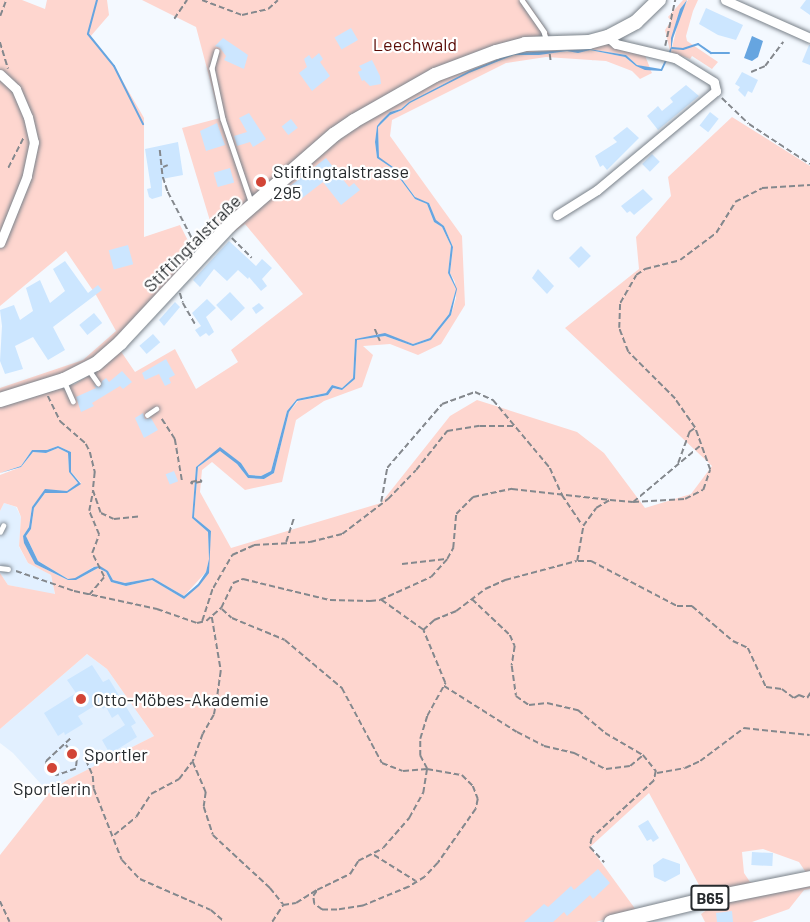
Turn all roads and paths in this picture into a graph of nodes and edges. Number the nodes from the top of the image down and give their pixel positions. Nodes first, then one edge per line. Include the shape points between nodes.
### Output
1 (6, 0) edge
2 (187, 0) edge
3 (201, 0) edge
4 (278, 0) edge
5 (522, 0) edge
6 (659, 0) edge
7 (675, 0) edge
8 (734, 3) edge
9 (0, 16) edge
10 (174, 19) dead end
11 (608, 37) junction
12 (810, 38) edge
13 (0, 42) edge
14 (783, 42) dead end
15 (549, 49) junction
16 (216, 51) dead end
17 (668, 56) junction
18 (550, 62) dead end
19 (751, 72) dead end
20 (0, 74) edge
21 (16, 89) junction
22 (716, 91) junction
23 (31, 126) junction
24 (160, 150) dead end
25 (810, 164) edge
26 (168, 165) dead end
27 (162, 167) junction
28 (8, 168) dead end
29 (810, 185) edge
30 (254, 206) junction
31 (557, 214) dead end
32 (225, 231) junction
33 (0, 243) edge
34 (201, 254) junction
35 (252, 258) dead end
36 (178, 281) junction
37 (195, 324) dead end
38 (375, 329) dead end
39 (380, 341) dead end
40 (88, 368) junction
41 (64, 380) junction
42 (98, 383) dead end
43 (44, 387) junction
44 (0, 400) edge
45 (73, 401) dead end
46 (156, 410) dead end
47 (147, 415) dead end
48 (162, 419) dead end
49 (513, 426) junction
50 (695, 428) junction
51 (702, 444) junction
52 (677, 465) junction
53 (182, 480) dead end
54 (93, 490) junction
55 (562, 495) junction
56 (610, 500) junction
57 (633, 502) junction
58 (381, 503) dead end
59 (141, 516) dead end
60 (294, 518) dead end
61 (3, 526) dead end
62 (583, 526) junction
63 (0, 532) edge
64 (286, 543) junction
65 (447, 559) junction
66 (577, 561) junction
67 (402, 564) dead end
68 (0, 568) edge
69 (8, 569) joint
70 (89, 595) junction
71 (471, 598) junction
72 (380, 600) junction
73 (220, 608) junction
74 (212, 616) junction
75 (201, 622) junction
76 (423, 630) junction
77 (443, 686) junction
78 (810, 693) edge
79 (810, 735) edge
80 (70, 739) dead end
81 (66, 744) junction
82 (643, 755) junction
83 (86, 760) dead end
84 (193, 762) junction
85 (427, 769) junction
86 (655, 773) junction
87 (114, 835) junction
88 (374, 855) junction
89 (604, 862) dead end
90 (810, 878) edge
91 (418, 882) junction
92 (317, 890) junction
93 (0, 901) edge
94 (284, 905) junction
95 (9, 922) edge
96 (225, 922) edge
97 (272, 922) edge
98 (611, 922) edge

1 - 9 path
2 - 10 path
3 - 4 path via 242,15 268,9
5 - 15 lane via 544,32
6 - 11 street, Stiftingtalstraße via 636,22
7 - 17 path
8 - 12 street
11 - 15 street, Stiftingtalstraße
11 - 17 street via 616,44
13 - 21 path
14 - 19 path via 765,66
15 - 18 path
15 - 30 street, Stiftingtalstraße via 525,44 496,52 408,90 334,134
16 - 30 lane via 212,68 223,119
17 - 22 street via 714,82
20 - 21 street
21 - 23 street
22 - 25 path via 749,124
22 - 31 street via 597,190
23 - 28 path
23 - 33 street via 32,158
24 - 27 path
26 - 27 path
27 - 34 path via 177,213
29 - 50 path via 762,188 735,202 716,233 680,260 636,275 620,303 619,328 628,352 675,399
30 - 32 street, Stiftingtalstraße
32 - 34 street, Stiftingtalstraße
32 - 35 path
34 - 36 street, Stiftingtalstraße
36 - 37 path via 183,303
36 - 40 street, Stiftingtalstraße via 121,342
38 - 39 path
40 - 41 street, Stiftingtalstraße
40 - 42 lane
41 - 43 street, Stiftingtalstraße
41 - 45 lane
43 - 44 street, Stiftingtalstraße
43 - 54 path via 60,421 90,452 95,472
46 - 47 lane
48 - 53 path via 175,439
49 - 55 path via 550,468
49 - 58 path via 493,400 475,392 442,404 387,468
49 - 64 path via 447,430 388,499 354,526 342,534
50 - 51 path
50 - 52 path via 689,432
51 - 52 path
51 - 57 path via 710,470 704,490 685,499
52 - 57 path
54 - 59 path via 101,513 114,519
54 - 70 path via 89,511 99,536 92,553 104,577
55 - 56 path
55 - 62 path
55 - 65 path via 512,489 473,497 456,514 453,548
56 - 57 path
56 - 62 path via 596,508
60 - 64 path
61 - 63 lane
62 - 66 path
64 - 75 path via 254,545 232,555 213,588
65 - 67 path
65 - 72 path via 431,577
66 - 71 path via 505,580
66 - 78 path via 591,561 677,606 692,606 733,641 748,648 766,687 782,689 794,698 807,698
68 - 69 lane
69 - 70 path
70 - 75 path
71 - 76 path
71 - 82 path via 510,635 516,696 529,705 547,703 578,711 605,733
72 - 73 path via 330,600 243,579 233,583
72 - 76 path
73 - 74 path
73 - 85 path via 232,618 285,640 342,688 382,764 403,771
74 - 75 path
74 - 84 path via 221,671 214,715
76 - 77 path
77 - 82 path via 544,746 574,753 606,770 630,766
77 - 85 path via 420,738 420,756
79 - 86 path via 744,728 700,761
80 - 81 path
81 - 81 path via 46,760 56,776 76,769 77,760
82 - 86 path
83 - 87 path
84 - 87 path via 178,779 151,794 136,817
84 - 94 path via 206,792 204,807 213,835
85 - 88 path via 423,793 409,818
85 - 91 path via 462,775 473,786 478,799 476,809 438,863
86 - 89 path via 654,781 592,838 590,847
87 - 96 path via 122,860 140,879 211,910
88 - 91 path
88 - 92 path via 358,861 350,874
90 - 98 main road, B65
91 - 92 path via 363,906 337,910 322,910 314,904
92 - 94 path via 297,903
93 - 95 path
94 - 97 path

